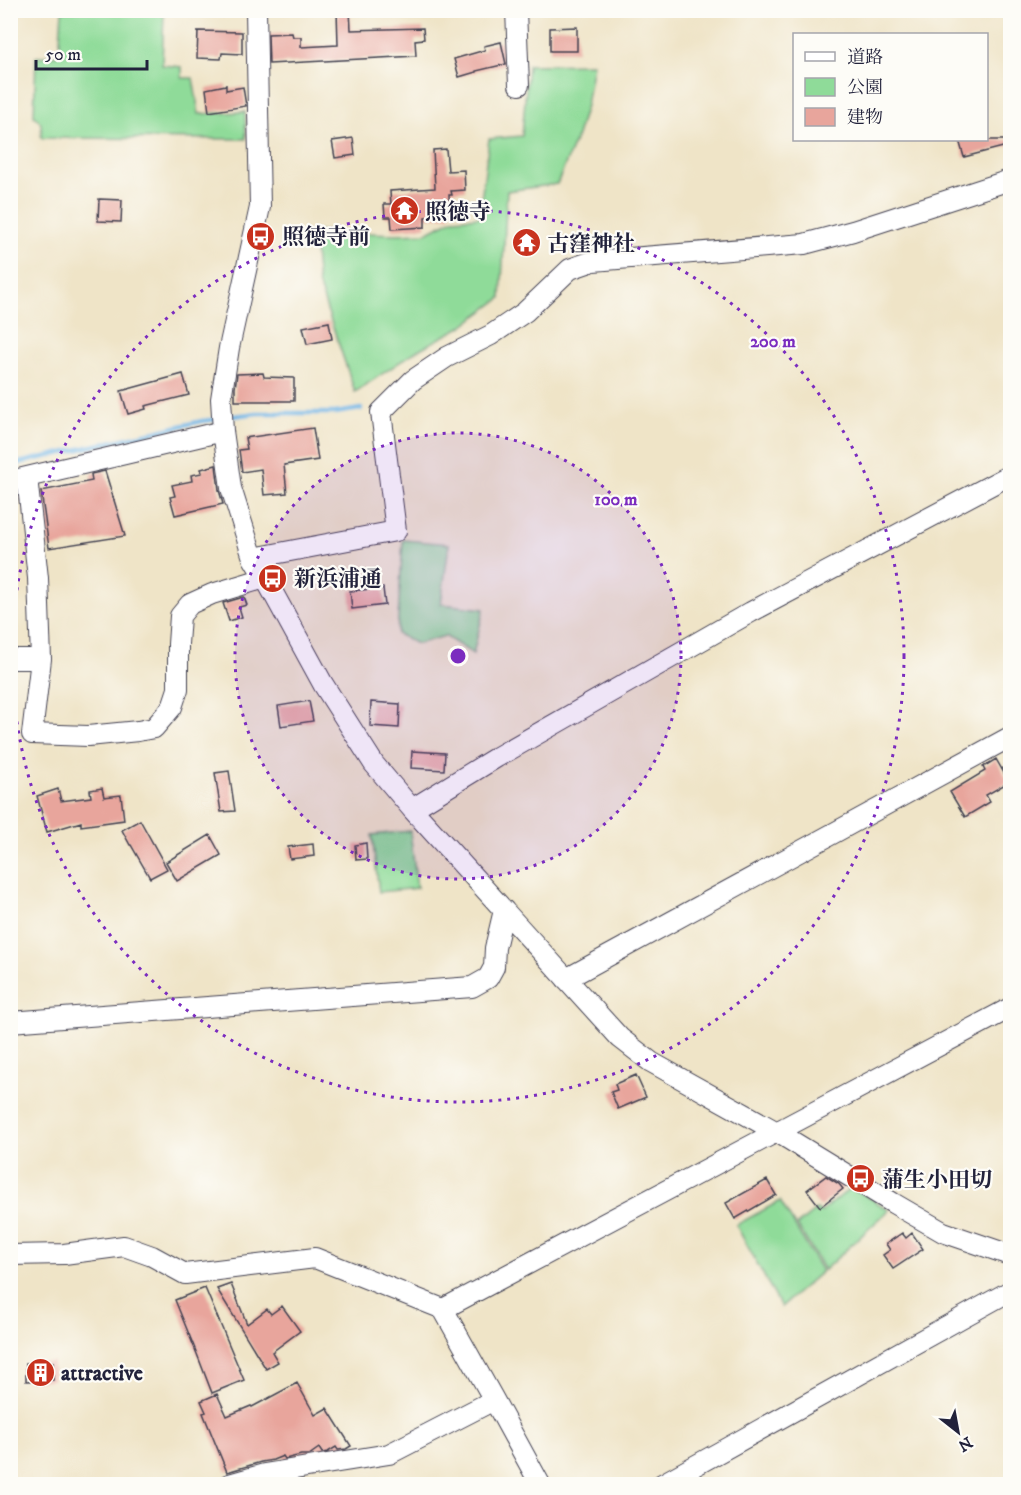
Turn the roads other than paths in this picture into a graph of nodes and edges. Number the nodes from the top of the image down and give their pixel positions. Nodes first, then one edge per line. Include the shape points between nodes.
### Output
1 (256, 10) edge
2 (516, 10) edge
3 (519, 85) dead end
4 (1011, 180) edge
5 (222, 421) junction
6 (1011, 476) edge
7 (19, 479) edge
8 (253, 558) junction
9 (265, 578) junction
10 (10, 659) edge
11 (41, 659) junction
12 (1011, 737) edge
13 (412, 809) junction
14 (504, 910) junction
15 (566, 979) junction
16 (1011, 1008) edge
17 (10, 1022) edge
18 (777, 1132) junction
19 (10, 1255) edge
20 (1011, 1255) edge
21 (1011, 1291) edge
22 (443, 1309) junction
23 (495, 1400) junction
24 (229, 1485) edge
25 (540, 1485) edge
26 (662, 1485) edge

1 - 5 street via 260,207 229,348
2 - 3 street
4 - 8 street via 804,244 593,261 570,269 525,312 413,380 381,412 396,531
5 - 7 street
5 - 8 street via 231,488
6 - 13 street via 752,612
7 - 11 street via 38,578
8 - 9 street
9 - 11 street via 197,600 180,616 178,689 172,707 154,728 88,736 32,734
9 - 13 street via 323,684 374,764
10 - 11 street
12 - 15 street
13 - 14 street
14 - 15 street
14 - 17 street via 494,967 488,978 472,987
15 - 18 street via 620,1038 651,1062
16 - 18 street
18 - 20 street via 943,1232
18 - 22 street
19 - 22 street via 64,1254 124,1246 185,1274 315,1258
21 - 26 street
22 - 23 street
23 - 24 street via 389,1454 264,1474
23 - 25 street

